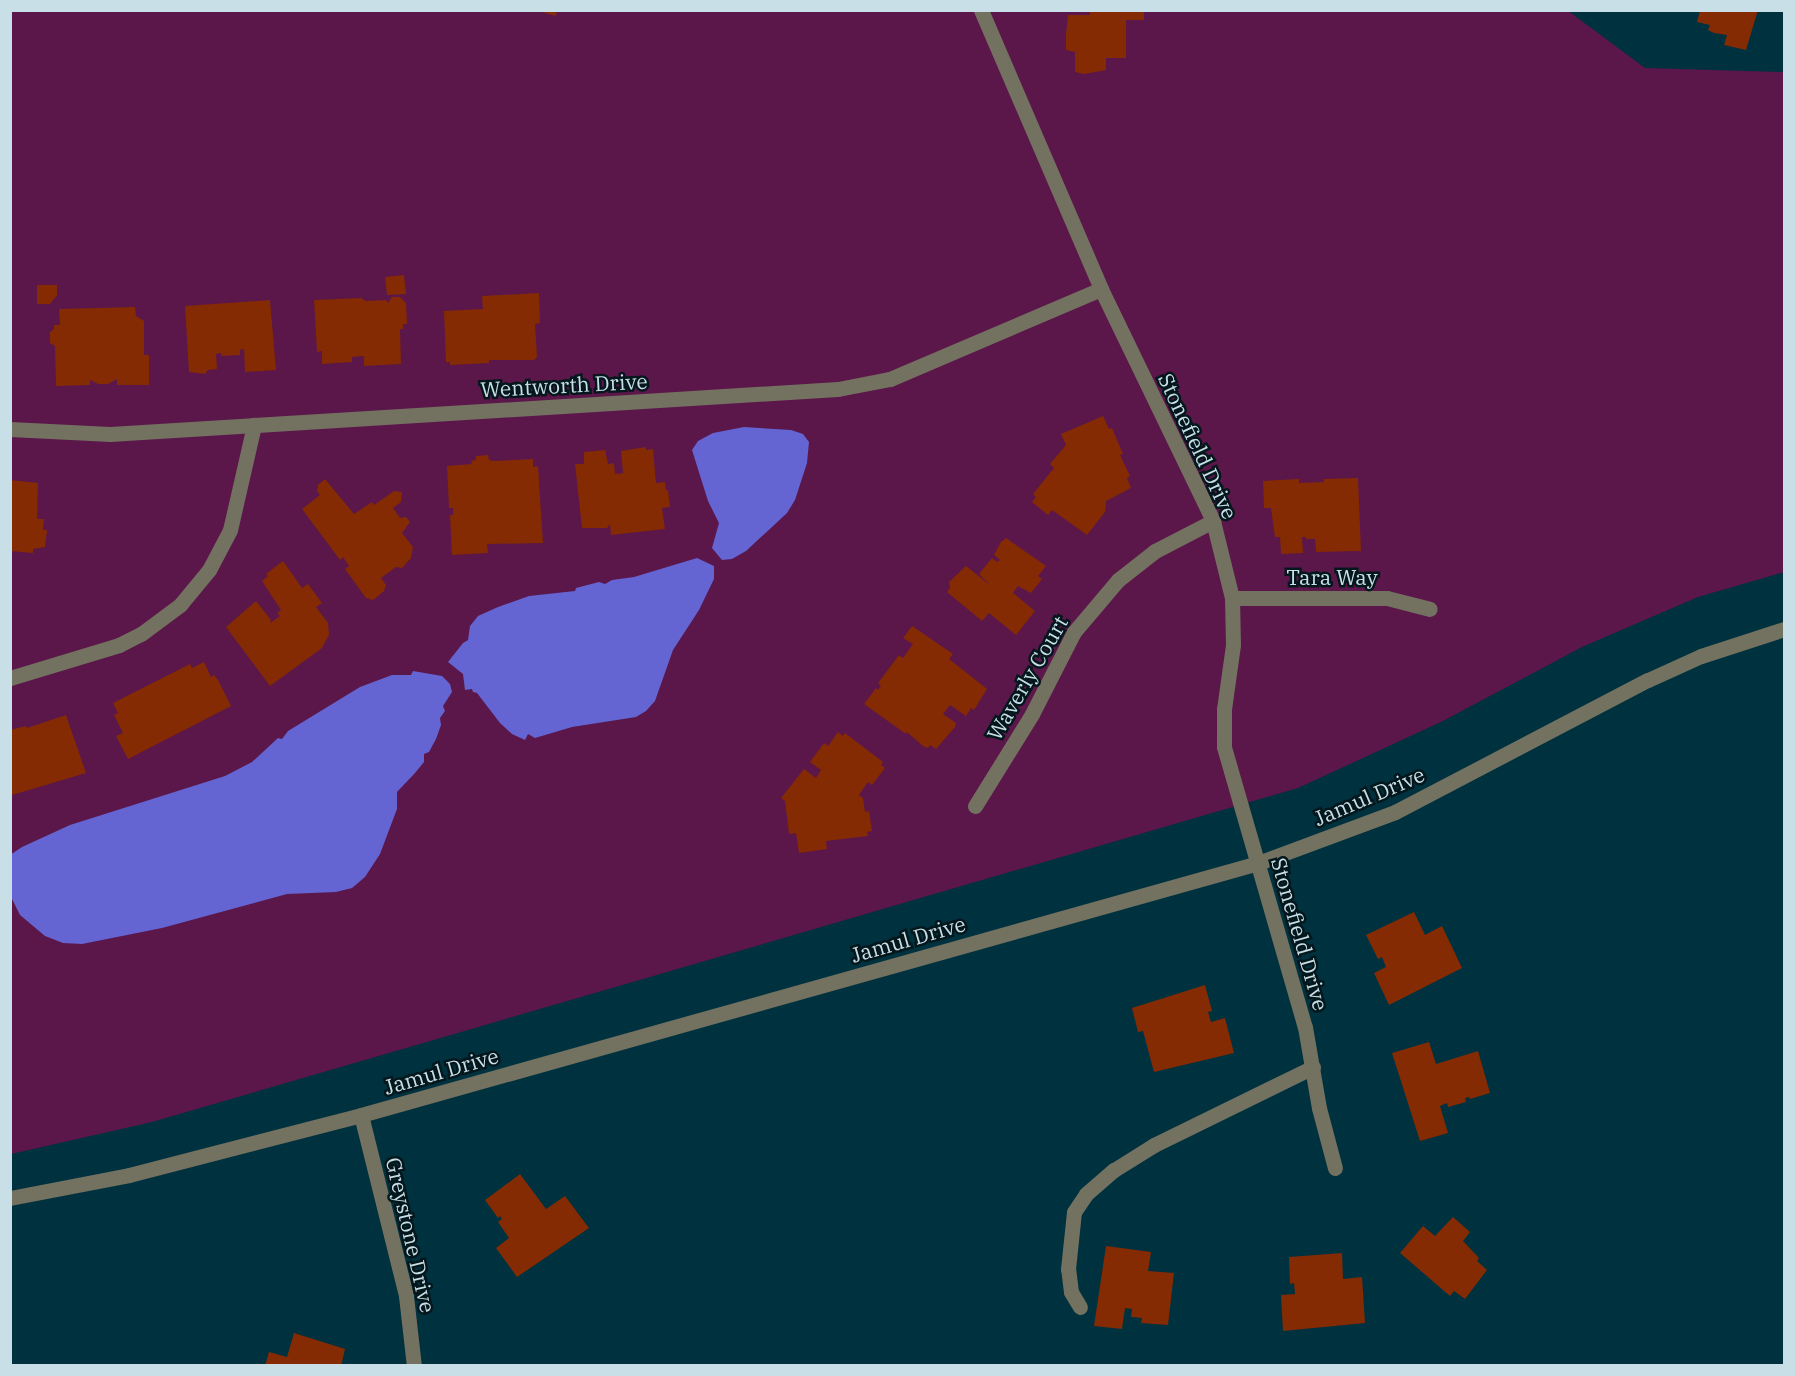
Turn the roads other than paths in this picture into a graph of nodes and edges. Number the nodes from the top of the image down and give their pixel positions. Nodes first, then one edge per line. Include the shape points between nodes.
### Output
1 (981, 10) edge
2 (1101, 289) junction
3 (255, 425) junction
4 (10, 429) edge
5 (1213, 520) junction
6 (1232, 598) junction
7 (1430, 609) dead end
8 (1785, 629) edge
9 (10, 678) edge
10 (975, 806) dead end
11 (1257, 863) junction
12 (1313, 1067) junction
13 (361, 1115) junction
14 (1335, 1168) dead end
15 (10, 1198) edge
16 (1080, 1306) dead end
17 (414, 1365) edge

1 - 2 street, Stonefield Drive
2 - 3 street, Wentworth Drive via 867,386
2 - 5 street, Stonefield Drive
3 - 4 street, Wentworth Drive via 110,435
3 - 9 street via 230,530 209,570 180,605 119,645
5 - 6 street, Stonefield Drive
5 - 10 street, Waverly Court via 1155,550 1118,580 1074,632 1032,714
6 - 7 street, Tara Way via 1387,598
6 - 11 street, Stonefield Drive via 1233,645 1224,709 1224,747
8 - 11 street, Jamul Drive via 1701,656 1395,812
11 - 12 street, Stonefield Drive
11 - 13 street, Jamul Drive
12 - 14 street, Stonefield Drive
12 - 16 street via 1154,1145 1114,1170 1086,1194 1074,1212 1068,1269 1071,1292
13 - 15 street, Jamul Drive via 129,1175
13 - 17 street, Greystone Drive via 406,1296

